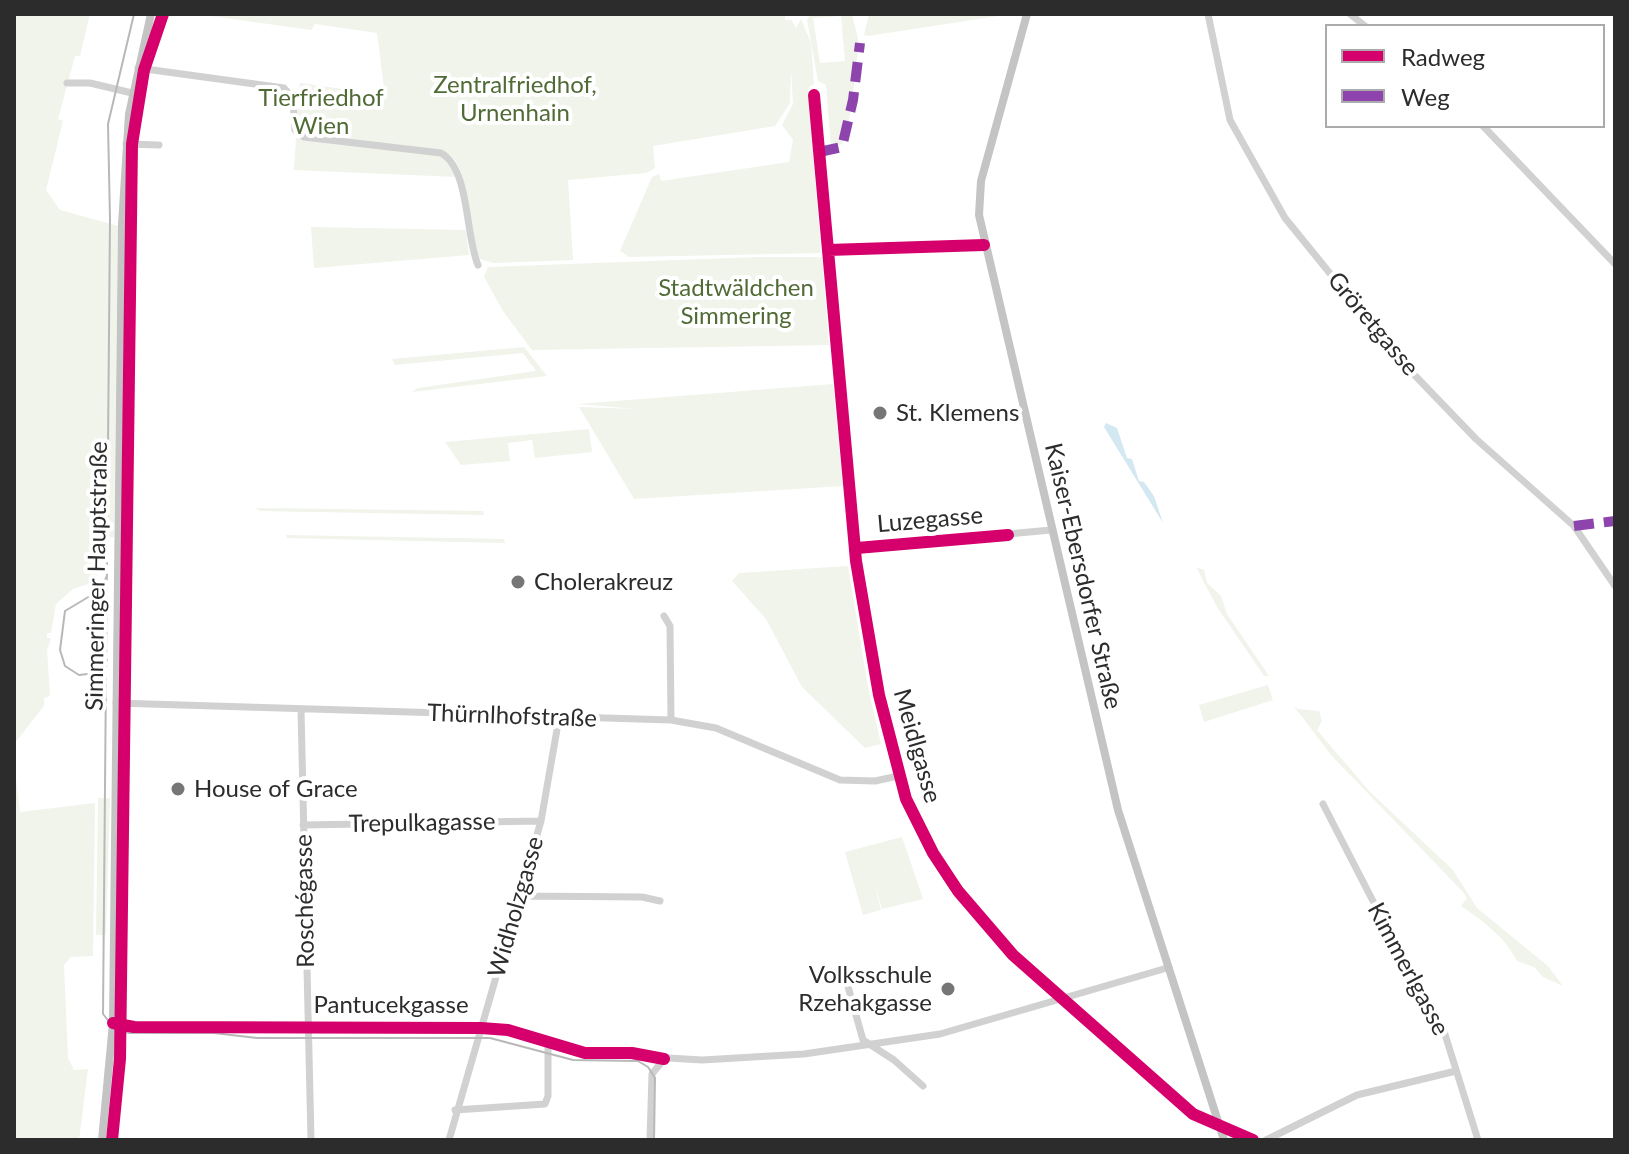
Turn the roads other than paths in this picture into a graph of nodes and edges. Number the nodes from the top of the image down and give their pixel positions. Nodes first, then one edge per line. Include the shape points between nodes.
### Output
1 (151, 14) edge
2 (1027, 14) edge
3 (1208, 14) edge
4 (138, 68) junction
5 (67, 83) dead end
6 (132, 93) junction
7 (814, 95) dead end
8 (1485, 128) edge
9 (126, 144) junction
10 (159, 145) dead end
11 (984, 245) junction
12 (828, 250) junction
13 (1615, 264) edge
14 (478, 265) dead end
15 (1051, 530) junction
16 (857, 548) junction
17 (1615, 586) edge
18 (664, 616) dead end
19 (116, 703) junction
20 (301, 710) junction
21 (559, 718) junction
22 (671, 720) junction
23 (898, 776) junction
24 (1323, 804) dead end
25 (541, 821) junction
26 (303, 825) junction
27 (521, 896) junction
28 (660, 901) dead end
29 (1167, 968) junction
30 (837, 970) dead end
31 (1063, 997) junction
32 (113, 1023) junction
33 (308, 1027) junction
34 (481, 1028) junction
35 (548, 1042) junction
36 (870, 1047) junction
37 (664, 1059) junction
38 (1456, 1071) junction
39 (923, 1086) dead end
40 (455, 1110) junction
41 (1219, 1125) junction
42 (102, 1140) edge
43 (311, 1140) edge
44 (449, 1140) edge
45 (650, 1140) edge
46 (1224, 1140) edge
47 (1253, 1140) edge
48 (1266, 1140) edge
49 (1478, 1140) edge

1 - 4 main road, Simmeringer Hauptstraße
2 - 11 main road, Kaiser-Ebersdorfer Straße via 981,181
3 - 17 street, Gröretgasse via 1230,120 1285,218 1431,392 1574,526
4 - 6 main road, Simmeringer Hauptstraße
4 - 14 street via 284,88 293,98 295,130 304,137 449,157 459,174
5 - 6 street
6 - 9 main road, Simmeringer Hauptstraße
7 - 12 street, Meidlgasse
8 - 13 street
9 - 10 street
9 - 19 main road, Simmeringer Hauptstraße
11 - 12 street
11 - 15 main road, Kaiser-Ebersdorfer Straße
12 - 16 street, Meidlgasse
15 - 16 street, Luzegasse
15 - 29 main road, Kaiser-Ebersdorfer Straße via 1118,810
16 - 23 street, Meidlgasse via 868,637
18 - 22 street via 670,626
19 - 20 street, Thürnlhofstraße
19 - 32 main road, Simmeringer Hauptstraße
20 - 21 street, Thürnlhofstraße
20 - 26 street, Roschégasse
21 - 22 street, Thürnlhofstraße
21 - 25 street, Widholzgasse
22 - 23 street, Thürnlhofstraße via 716,728 840,780
23 - 31 street, Meidlgasse via 913,816 958,891 1013,955
24 - 38 street, Kimmerlgasse via 1443,1028
25 - 26 street, Trepulkagasse
25 - 27 street, Widholzgasse
26 - 33 street, Roschégasse
27 - 28 street
27 - 34 street, Widholzgasse
29 - 31 street, Pantucekgasse
29 - 41 main road, Kaiser-Ebersdorfer Straße
30 - 36 street via 847,983 863,1040
31 - 36 street, Pantucekgasse via 940,1034
31 - 41 street, Meidlgasse via 1193,1114
32 - 33 street, Pantucekgasse
32 - 42 main road, Simmeringer Hauptstraße
33 - 34 street, Pantucekgasse
33 - 43 street, Roschégasse
34 - 35 street, Pantucekgasse
34 - 40 street, Widholzgasse
35 - 37 street, Pantucekgasse via 585,1053
35 - 40 street via 546,1103
36 - 37 street, Pantucekgasse via 751,1059
36 - 39 street
37 - 45 street via 652,1074
38 - 48 street via 1357,1095
38 - 49 street, Kimmerlgasse
40 - 44 street, Widholzgasse
41 - 46 main road, Kaiser-Ebersdorfer Straße
41 - 47 street, Meidlgasse

